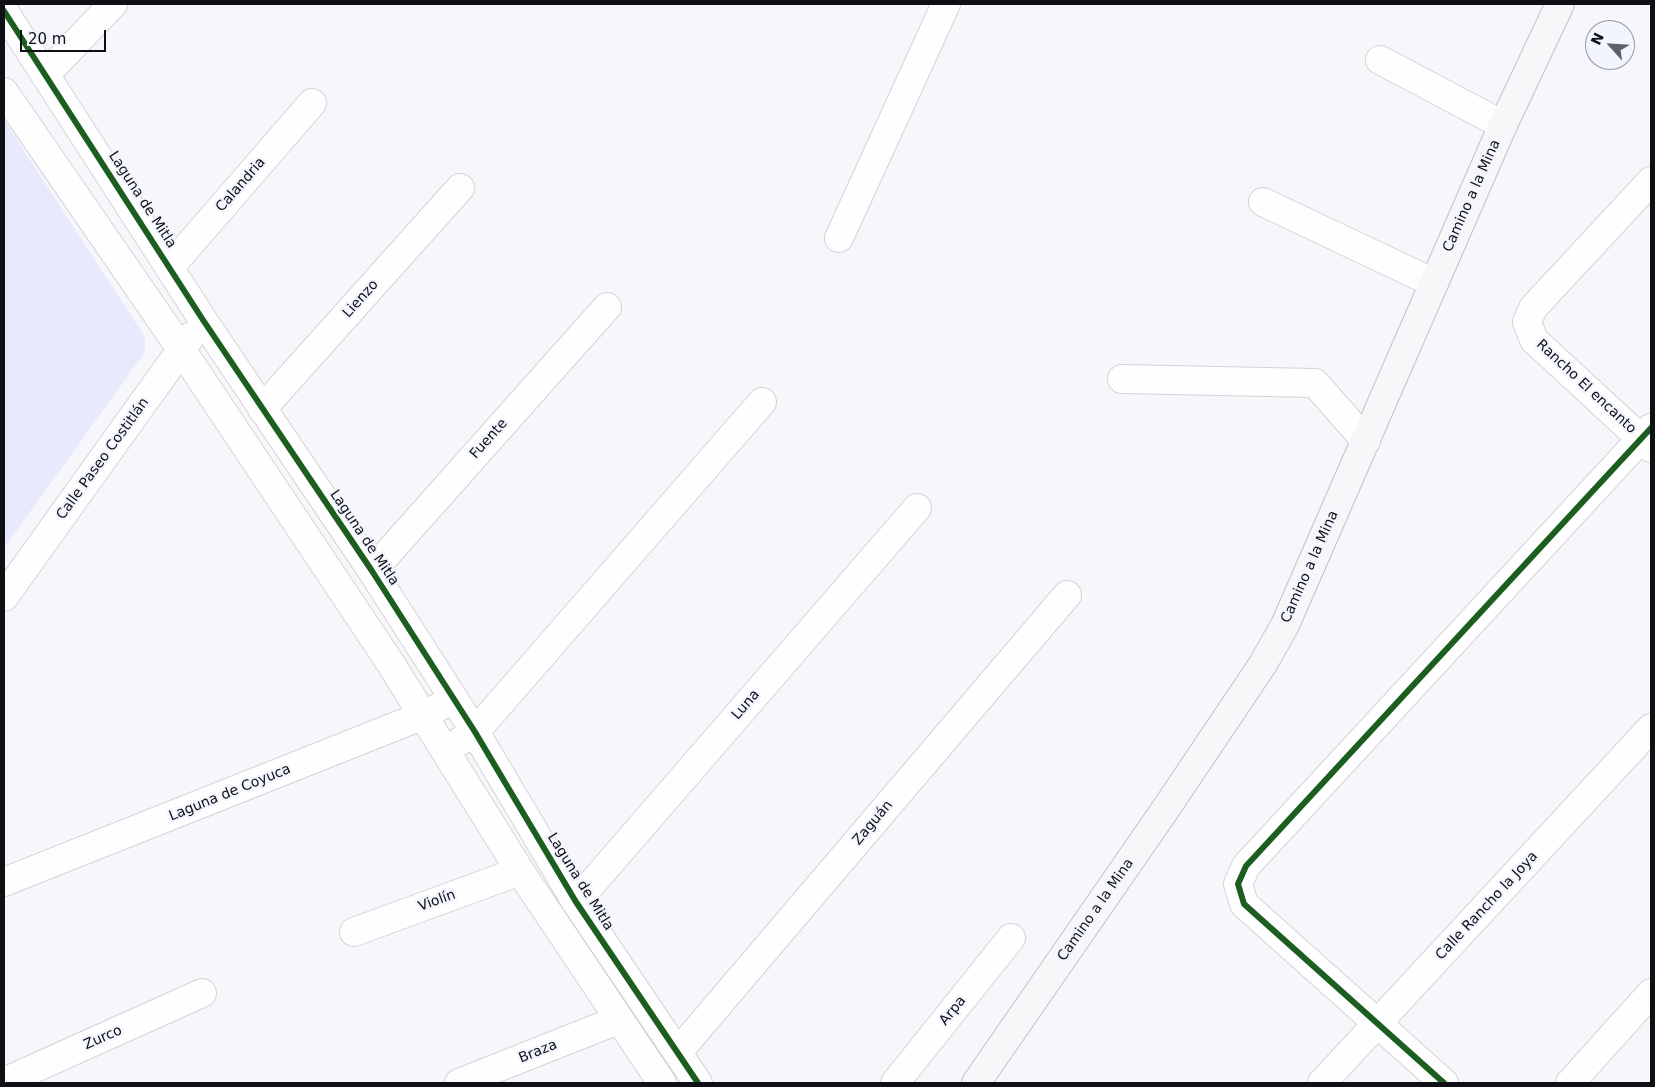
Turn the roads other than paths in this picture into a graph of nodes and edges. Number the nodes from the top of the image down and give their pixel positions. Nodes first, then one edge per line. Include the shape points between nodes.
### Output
1 (113, 4) edge
2 (946, 4) edge
3 (1560, 4) edge
4 (7, 22) edge
5 (1380, 60) dead end
6 (45, 75) junction
7 (4, 92) edge
8 (312, 102) dead end
9 (1503, 125) junction
10 (1651, 181) edge
11 (460, 188) dead end
12 (1263, 202) dead end
13 (840, 238) dead end
14 (170, 267) junction
15 (1434, 283) junction
16 (607, 307) dead end
17 (203, 320) junction
18 (181, 349) junction
19 (1122, 379) dead end
20 (762, 402) dead end
21 (262, 409) junction
22 (1648, 438) edge
23 (1366, 441) junction
24 (917, 508) dead end
25 (372, 571) junction
26 (1068, 595) dead end
27 (4, 597) edge
28 (454, 699) junction
29 (424, 715) junction
30 (1651, 728) edge
31 (475, 732) junction
32 (445, 751) junction
33 (520, 871) junction
34 (4, 882) edge
35 (576, 902) junction
36 (354, 932) dead end
37 (1011, 938) dead end
38 (202, 993) dead end
39 (1651, 993) edge
40 (618, 1020) junction
41 (1378, 1023) junction
42 (678, 1052) junction
43 (4, 1082) edge
44 (459, 1083) edge
45 (662, 1083) edge
46 (698, 1083) edge
47 (894, 1083) edge
48 (976, 1083) edge
49 (1322, 1083) edge
50 (1444, 1083) edge
51 (1570, 1083) edge

1 - 6 street
2 - 13 street
3 - 9 main road, Camino a la Mina
4 - 6 street, Laguna de Mitla
5 - 9 street
6 - 14 street, Laguna de Mitla
7 - 18 street
8 - 14 street, Calandria
9 - 15 main road, Camino a la Mina
10 - 22 street, Rancho El encanto via 1533,308 1528,322 1534,340
11 - 21 street, Lienzo
12 - 15 street
14 - 17 street, Laguna de Mitla
15 - 23 main road, Camino a la Mina
16 - 25 street, Fuente
17 - 18 street, Calle Paseo Costitlán
17 - 21 street, Laguna de Mitla
18 - 27 street, Calle Paseo Costitlán
18 - 29 street
19 - 23 street via 1315,384
20 - 31 street
21 - 25 street, Laguna de Mitla
22 - 41 street via 1246,866 1238,884 1244,904
23 - 48 main road, Camino a la Mina via 1285,626 1264,664
24 - 35 street, Luna
25 - 28 street, Laguna de Mitla
26 - 42 street, Zaguán
28 - 29 street, Laguna de Coyuca
28 - 31 street, Laguna de Mitla
29 - 32 street
29 - 34 street, Laguna de Coyuca
30 - 41 street, Calle Rancho la Joya
31 - 32 street
31 - 35 street, Laguna de Mitla
32 - 33 street
33 - 36 street, Violín
33 - 40 street
35 - 42 street, Laguna de Mitla
37 - 47 street, Arpa
38 - 43 street, Zurco
39 - 51 street
40 - 44 street, Braza
40 - 45 street
41 - 49 street, Calle Rancho la Joya
41 - 50 street
42 - 46 street, Laguna de Mitla

